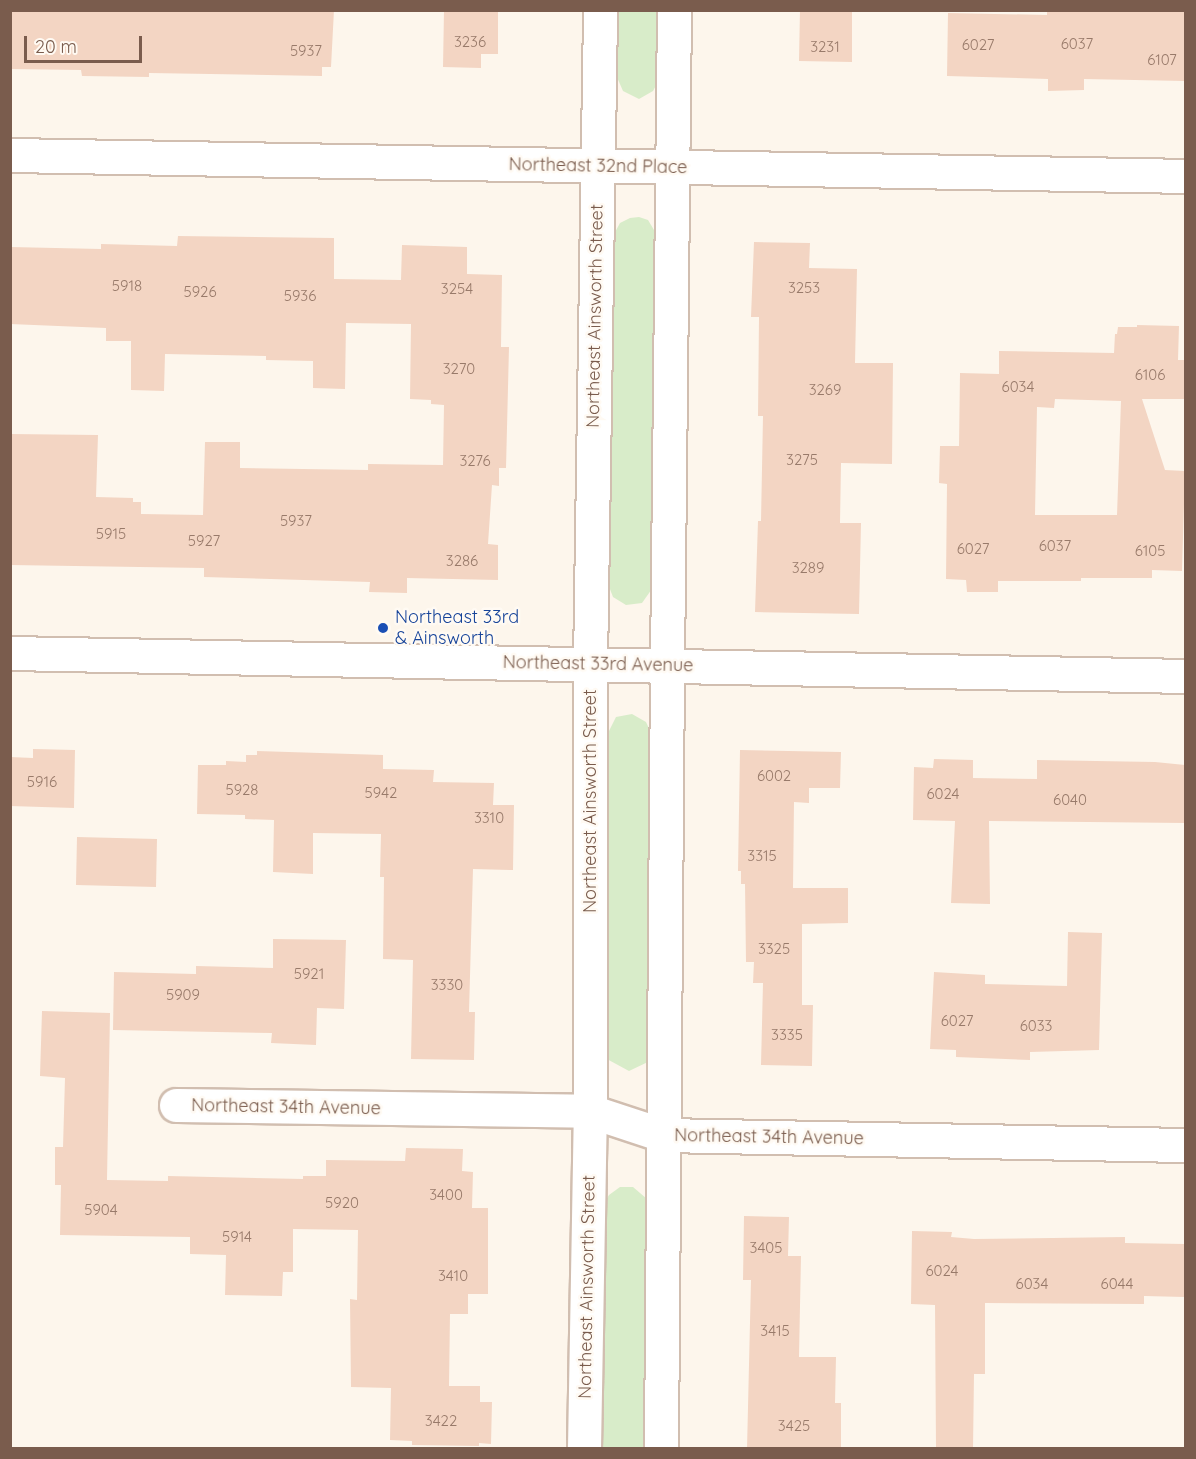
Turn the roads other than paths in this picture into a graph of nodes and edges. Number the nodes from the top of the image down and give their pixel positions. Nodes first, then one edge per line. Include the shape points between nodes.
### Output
1 (600, 10) edge
2 (674, 10) edge
3 (10, 155) edge
4 (597, 166) junction
5 (672, 168) junction
6 (1185, 176) edge
7 (10, 653) edge
8 (590, 664) junction
9 (667, 665) junction
10 (1185, 676) edge
11 (176, 1105) dead end
12 (590, 1111) junction
13 (663, 1135) junction
14 (1185, 1145) edge
15 (584, 1449) edge
16 (661, 1449) edge

1 - 4 street, Northeast Ainsworth Street
2 - 5 street
3 - 4 street, Northeast 32nd Place
4 - 5 street, Northeast 32nd Place
4 - 8 street, Northeast Ainsworth Street
5 - 6 street, Northeast 32nd Place
5 - 9 street
7 - 8 street, Northeast 33rd Avenue
8 - 9 street, Northeast 33rd Avenue
8 - 12 street, Northeast Ainsworth Street
9 - 10 street, Northeast 33rd Avenue
9 - 13 street
11 - 12 street, Northeast 34th Avenue
12 - 13 street, Northeast 34th Avenue
12 - 15 street, Northeast Ainsworth Street
13 - 14 street, Northeast 34th Avenue
13 - 16 street

